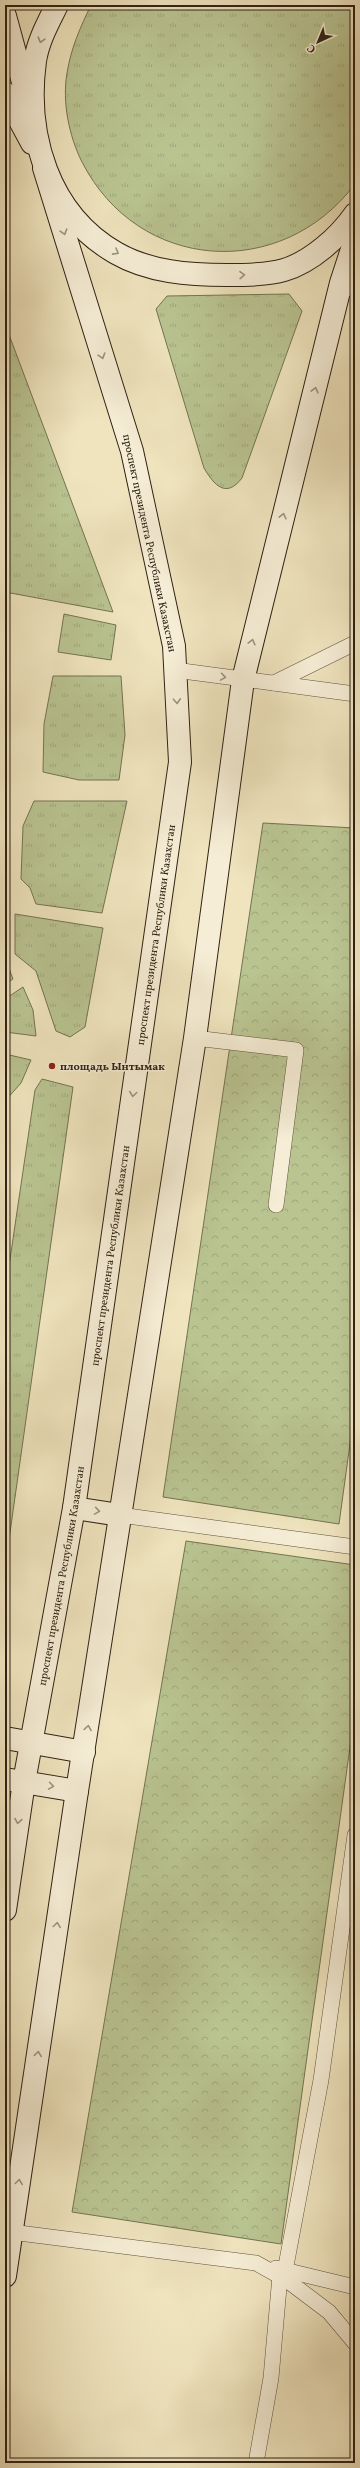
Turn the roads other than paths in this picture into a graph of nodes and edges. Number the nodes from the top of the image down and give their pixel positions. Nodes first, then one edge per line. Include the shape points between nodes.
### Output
1 (57, 5) edge
2 (5, 16) edge
3 (5, 93) edge
4 (33, 117) junction
5 (42, 164) junction
6 (355, 214) edge
7 (355, 240) edge
8 (348, 286) edge
9 (355, 643) edge
10 (176, 670) junction
11 (243, 680) junction
12 (274, 683) junction
13 (355, 694) edge
14 (195, 1038) junction
15 (276, 1205) dead end
16 (74, 1508) junction
17 (120, 1515) junction
18 (355, 1547) edge
19 (5, 1738) edge
20 (32, 1742) junction
21 (84, 1752) junction
22 (15, 1781) edge
23 (77, 1791) junction
24 (355, 1836) edge
25 (5, 1910) edge
26 (11, 2232) junction
27 (282, 2273) junction
28 (5, 2276) edge
29 (355, 2287) edge
30 (355, 2343) edge
31 (256, 2463) edge

1 -> 4 main road via 44,29 35,60
2 - 4 main road
3 - 5 main road
4 - 5 main road
5 -> 6 main road via 63,205 84,231 116,253 154,268 191,275 247,275 285,270 316,253 347,226
5 -> 10 main road, проспект президента Республики Казахстан via 132,451 174,646
7 - 8 main road
11 -> 8 main road
9 - 12 lane
10 -> 11 lane
10 -> 16 main road, проспект президента Республики Казахстан via 180,762
11 - 12 lane
11 - 14 main road
12 - 13 lane
14 - 15 lane via 296,1050
14 - 17 main road
16 -> 17 main road
16 - 20 main road, проспект президента Республики Казахстан
17 - 18 lane
21 -> 17 main road
19 - 20 main road
20 - 21 main road
20 - 22 main road, проспект президента Республики Казахстан
21 - 23 main road
22 -> 23 main road
22 -> 25 main road, проспект президента Республики Казахстан
26 -> 23 main road
24 - 27 lane via 321,2080
26 - 27 lane via 256,2264
26 - 28 main road
27 - 29 lane
27 - 30 lane via 329,2312
27 - 31 lane via 271,2378

